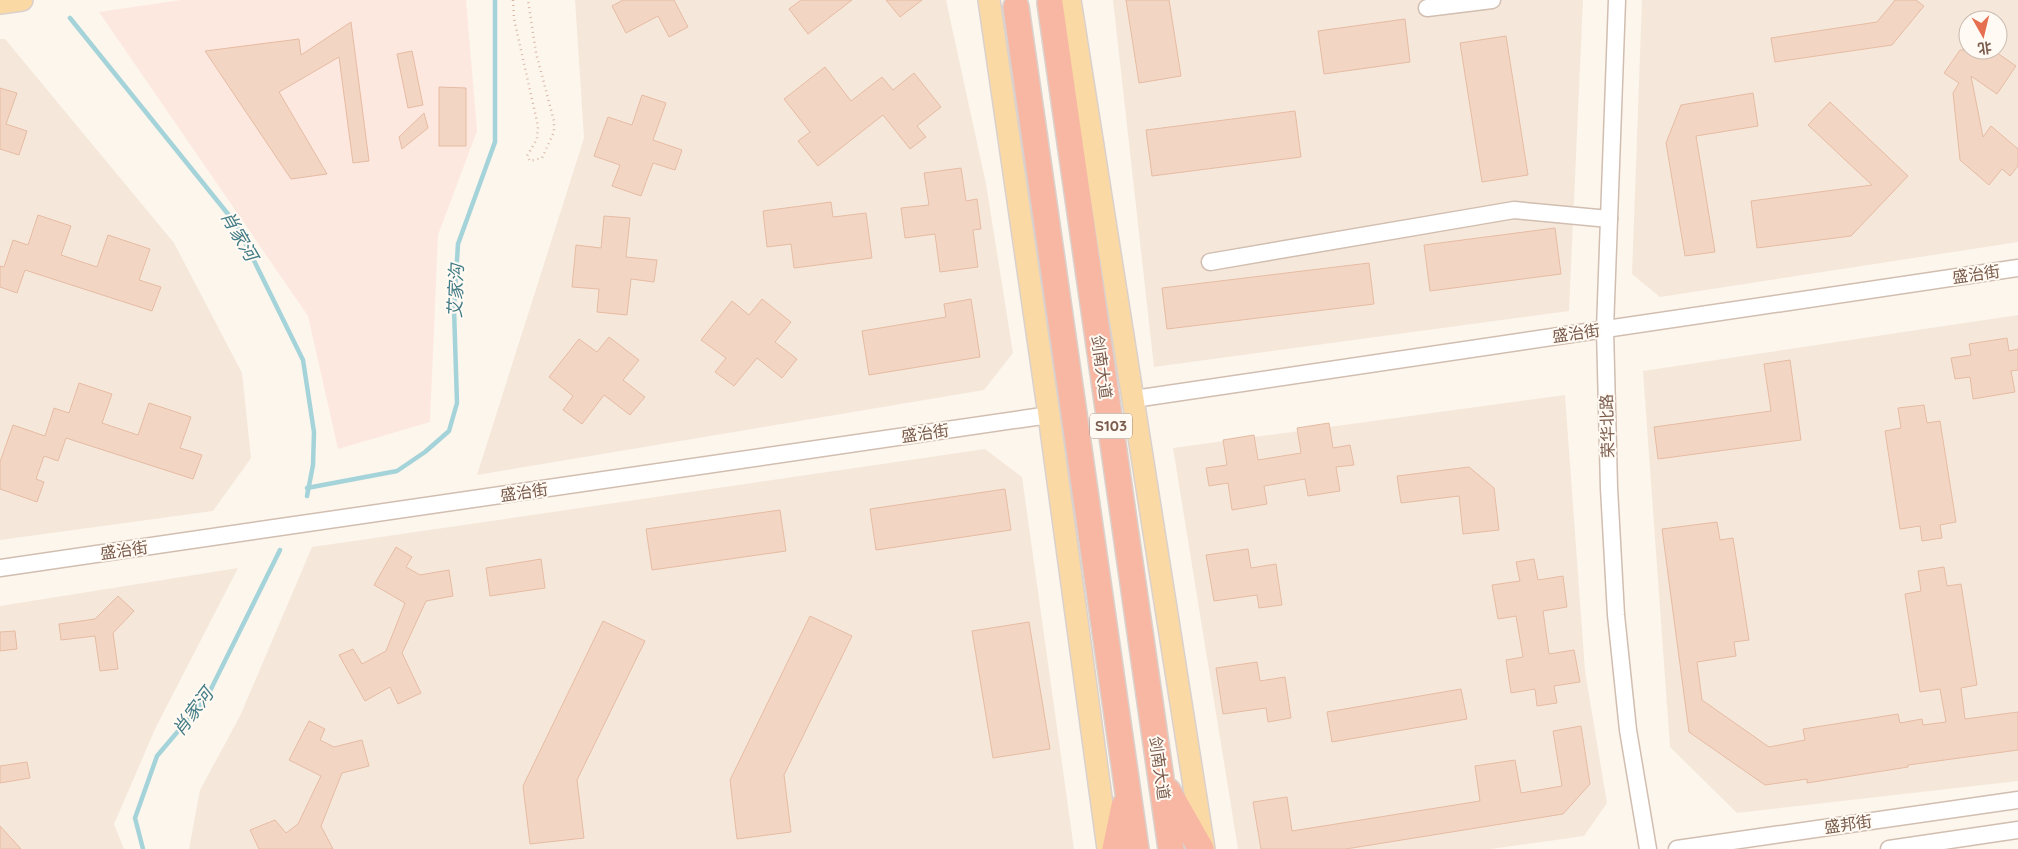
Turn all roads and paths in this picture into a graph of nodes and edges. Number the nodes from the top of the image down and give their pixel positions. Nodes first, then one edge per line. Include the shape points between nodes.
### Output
1 (22, 0) edge
2 (513, 0) edge
3 (528, 0) edge
4 (989, 0) edge
5 (1492, 0) edge
6 (1617, 0) edge
7 (1060, 2) edge
8 (0, 3) edge
9 (1016, 7) dead end
10 (1427, 8) dead end
11 (1609, 219) junction
12 (1210, 262) dead end
13 (2018, 268) edge
14 (1604, 329) junction
15 (1134, 399) junction
16 (1049, 415) junction
17 (0, 568) edge
18 (1161, 780) junction
19 (1128, 786) junction
20 (2018, 800) edge
21 (2018, 830) edge
22 (1108, 849) edge
23 (1115, 849) edge
24 (1136, 849) edge
25 (1171, 849) edge
26 (1203, 849) edge
27 (1648, 849) edge
28 (1677, 849) edge
29 (1888, 849) edge

1 - 8 main road
2 - 3 path via 514,19 538,126 537,139 526,156 530,161 542,158 554,132 554,121 536,53
4 - 16 main road
5 - 10 street
6 - 11 street, 荣华北路
7 - 15 main road
7 - 18 highway, 剑南大道 / S103
9 - 19 highway, 剑南大道 / S103
11 - 12 street via 1514,210
11 - 14 street, 荣华北路
13 - 14 street, 盛治街
14 - 15 street, 盛治街
14 - 27 street, 荣华北路 via 1616,615 1628,730
15 - 26 main road
16 - 17 street, 盛治街
16 - 22 main road
18 - 25 highway, 剑南大道 / S103
18 - 26 highway
19 - 23 highway
19 - 24 highway, 剑南大道 / S103
20 - 28 street, 盛邦街
21 - 29 street, 盛邦街

